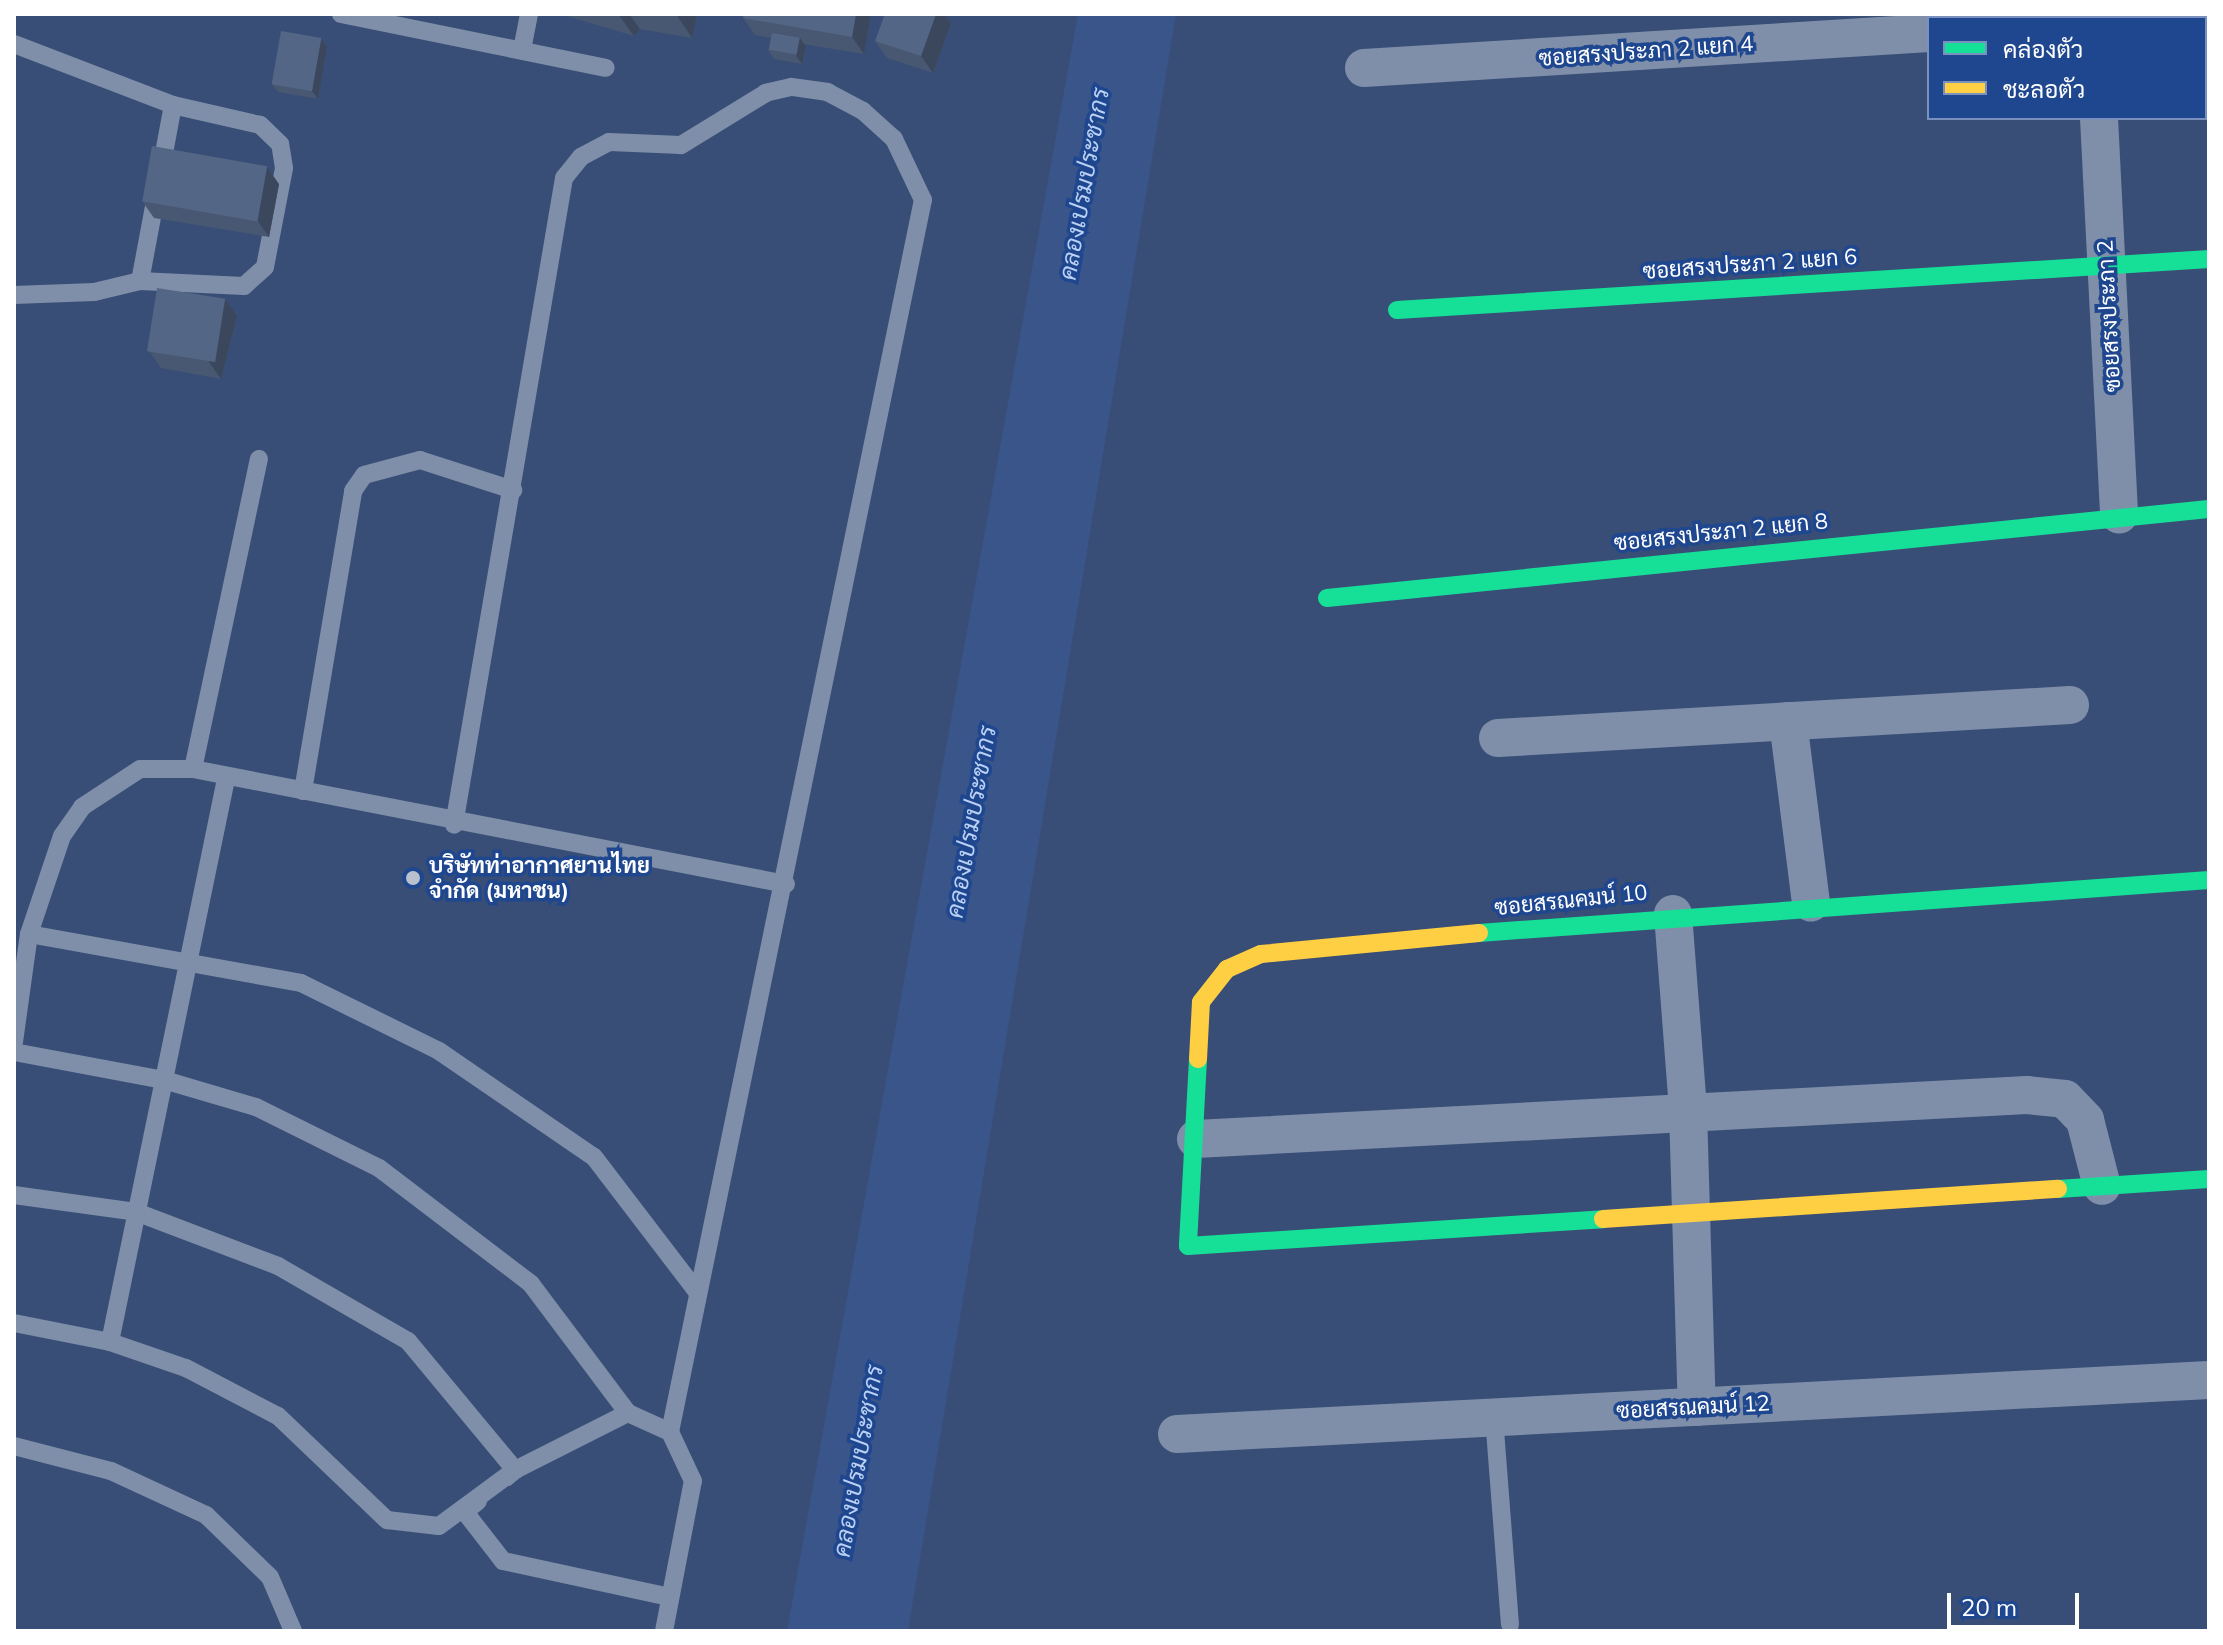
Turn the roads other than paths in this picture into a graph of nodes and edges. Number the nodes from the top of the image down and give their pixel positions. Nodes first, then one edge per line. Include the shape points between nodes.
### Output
1 (341, 14) edge
2 (529, 14) edge
3 (1927, 33) edge
4 (14, 44) edge
5 (522, 50) junction
6 (606, 68) dead end
7 (1364, 68) dead end
8 (173, 105) junction
9 (2099, 120) edge
10 (2209, 259) edge
11 (2106, 265) junction
12 (140, 281) junction
13 (14, 295) edge
14 (1397, 310) dead end
15 (259, 459) dead end
16 (513, 490) junction
17 (2209, 509) edge
18 (2119, 514) junction
19 (1327, 598) dead end
20 (2070, 705) dead end
21 (1788, 721) junction
22 (1498, 738) dead end
23 (193, 769) junction
24 (226, 779) junction
25 (303, 791) junction
26 (454, 825) junction
27 (2209, 880) edge
28 (786, 884) junction
29 (1811, 903) junction
30 (1673, 914) junction
31 (29, 934) junction
32 (184, 961) junction
33 (14, 1042) edge
34 (14, 1052) edge
35 (164, 1080) junction
36 (1688, 1111) junction
37 (1196, 1139) junction
38 (2209, 1179) edge
39 (2102, 1186) junction
40 (14, 1195) edge
41 (1687, 1209) junction
42 (136, 1212) junction
43 (698, 1293) junction
44 (14, 1323) edge
45 (110, 1342) junction
46 (2209, 1380) edge
47 (1697, 1407) junction
48 (628, 1413) junction
49 (1494, 1417) junction
50 (670, 1432) junction
51 (1177, 1434) dead end
52 (14, 1446) edge
53 (515, 1470) junction
54 (670, 1597) junction
55 (1510, 1624) dead end
56 (293, 1631) edge
57 (664, 1631) edge

1 - 5 lane
2 - 5 lane
3 - 7 street, ซอยสรงประภา 2 แยก 4
4 - 8 lane
5 - 6 lane
8 - 12 lane
8 - 12 lane via 260,125 280,144 284,168 265,267 244,286
9 - 11 street, ซอยสรงประภา 2
10 - 11 street, ซอยสรงประภา 2 แยก 6
11 - 14 street, ซอยสรงประภา 2 แยก 6
11 - 18 street, ซอยสรงประภา 2
12 - 13 lane via 94,292
15 - 23 lane
16 - 25 lane via 420,460 364,475 353,491
16 - 26 lane
16 - 28 lane via 552,228 564,178 581,157 609,142 681,145 766,93 791,87 828,92 894,139 923,200 871,428
17 - 18 street, ซอยสรงประภา 2 แยก 8
18 - 19 street, ซอยสรงประภา 2 แยก 8
20 - 21 street
21 - 22 street
21 - 29 street
23 - 24 lane
23 - 31 lane via 140,769 82,807 62,836
24 - 25 lane
24 - 32 lane
25 - 26 lane
26 - 28 lane
27 - 29 street, ซอยสรณคมน์ 10
28 - 43 lane
29 - 30 street, ซอยสรณคมน์ 10
30 - 36 street
30 - 37 street, ซอยสรณคมน์ 10 via 1261,954 1227,969 1201,1002
31 - 32 lane
31 - 33 lane
32 - 35 lane
32 - 43 lane via 301,983 439,1051 594,1157
34 - 35 lane
35 - 42 lane
35 - 48 lane via 256,1107 379,1168 531,1284
36 - 37 street
36 - 39 street via 2065,1099 2085,1120
36 - 41 street
37 - 41 street, ซอยสรณคมน์ 10 via 1188,1246
38 - 39 street
39 - 41 street
40 - 42 lane
41 - 47 street
42 - 45 lane
42 - 53 lane via 278,1266 408,1341
43 - 50 lane
44 - 45 lane
45 - 53 lane via 186,1368 278,1416 387,1520 439,1526
46 - 47 street, ซอยสรณคมน์ 12
47 - 49 street, ซอยสรณคมน์ 12
48 - 50 lane
48 - 53 lane
49 - 51 street, ซอยสรณคมน์ 12
49 - 55 lane
50 - 54 lane via 693,1481
52 - 56 lane via 111,1471 206,1515 270,1577
53 - 54 lane via 465,1512 503,1561
54 - 57 lane

